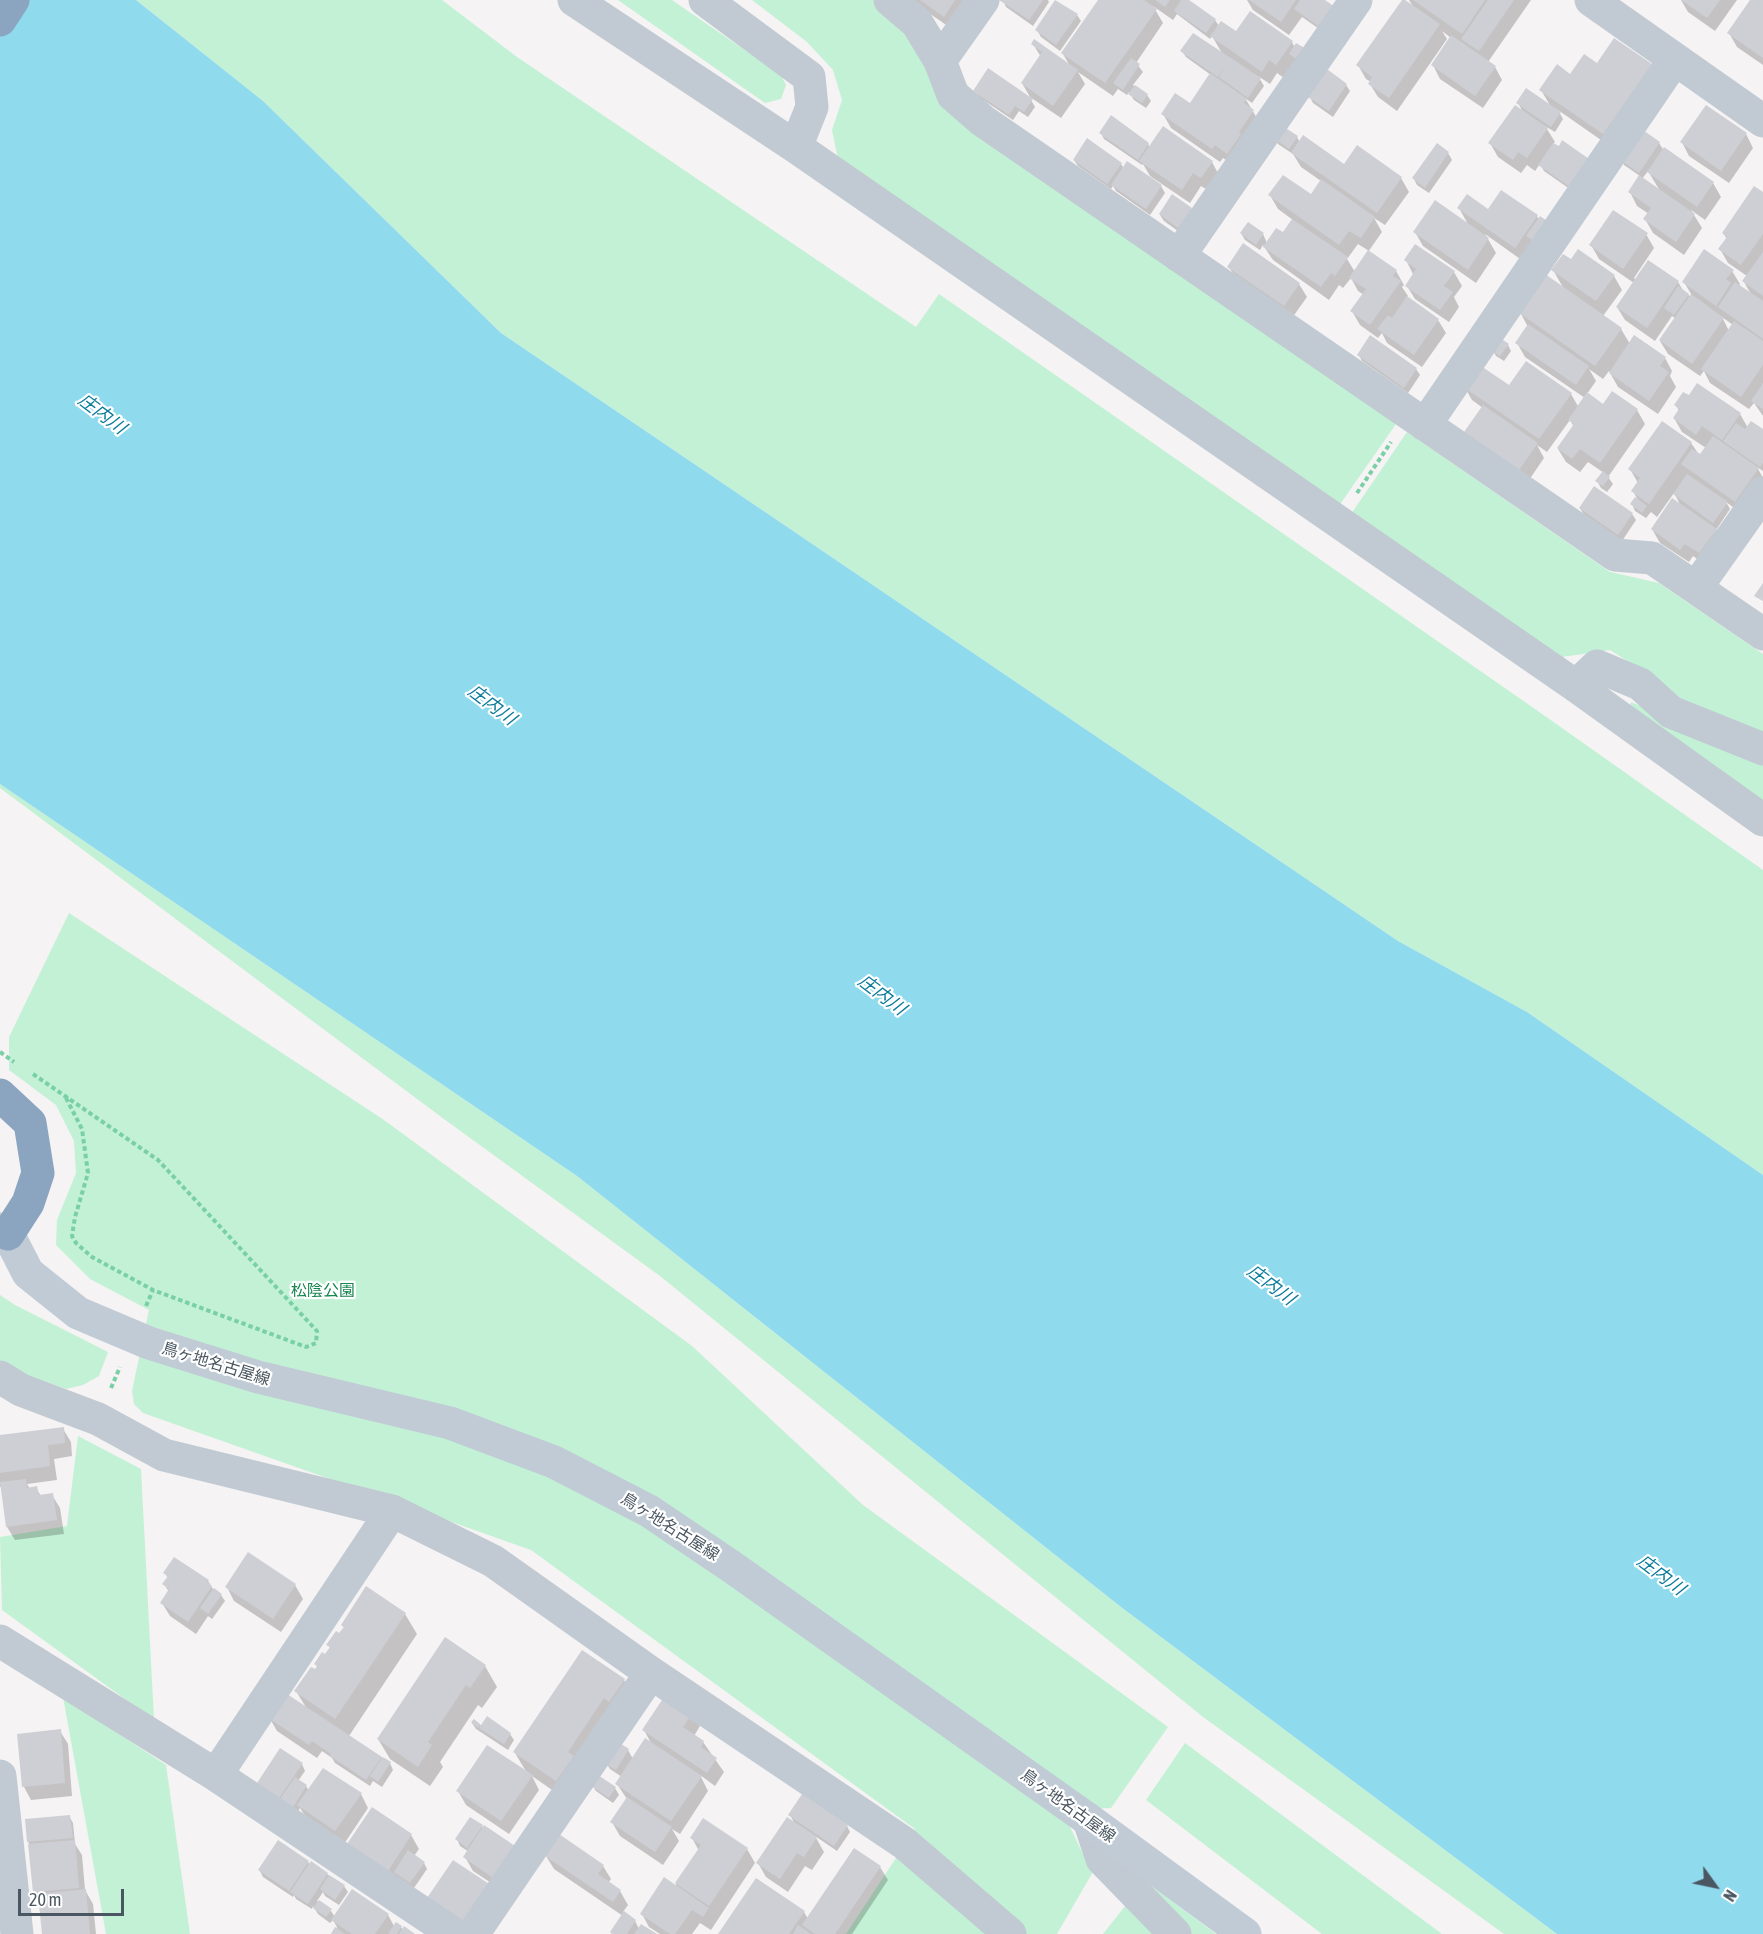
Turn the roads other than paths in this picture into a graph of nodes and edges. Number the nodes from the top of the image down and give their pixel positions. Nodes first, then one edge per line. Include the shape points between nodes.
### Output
1 (13, 0) edge
2 (574, 0) edge
3 (705, 0) edge
4 (890, 0) edge
5 (983, 0) edge
6 (1356, 0) edge
7 (1591, 0) edge
8 (0, 20) edge
9 (1675, 59) junction
10 (939, 61) junction
11 (1763, 121) edge
12 (796, 147) junction
13 (1179, 256) junction
14 (1417, 420) junction
15 (1763, 493) edge
16 (1696, 588) junction
17 (1763, 634) edge
18 (1576, 686) junction
19 (1763, 749) edge
20 (1763, 820) edge
21 (0, 1095) edge
22 (4, 1231) edge
23 (0, 1377) edge
24 (393, 1511) junction
25 (0, 1641) edge
26 (651, 1673) junction
27 (216, 1774) junction
28 (0, 1776) edge
29 (1089, 1820) junction
30 (17, 1934) edge
31 (454, 1934) edge
32 (473, 1934) edge
33 (1010, 1934) edge
34 (1175, 1934) edge
35 (1245, 1934) edge

1 - 8 highway
2 - 12 street
3 - 12 street via 809,76 812,107
4 - 10 street via 917,23
5 - 10 street
6 - 13 street
7 - 9 street
9 - 11 street
9 - 14 street
10 - 13 street via 953,95 983,121
12 - 18 street
13 - 14 street
14 - 16 street via 1615,555 1652,558
15 - 16 street
16 - 17 street
18 - 19 street via 1597,666 1640,684 1671,712
18 - 20 street
21 - 22 highway via 30,1124 38,1173 28,1203
22 - 29 main road, 鳥ヶ地名古屋線 via 28,1273 78,1313 149,1343 258,1377 450,1423 554,1462 649,1511
23 - 24 street via 21,1390 98,1419 164,1455
24 - 26 street via 493,1561
24 - 27 street
25 - 27 street
26 - 32 street
26 - 33 street via 904,1843
27 - 31 street
28 - 30 street
29 - 34 street via 1102,1859
29 - 35 main road, 鳥ヶ地名古屋線

